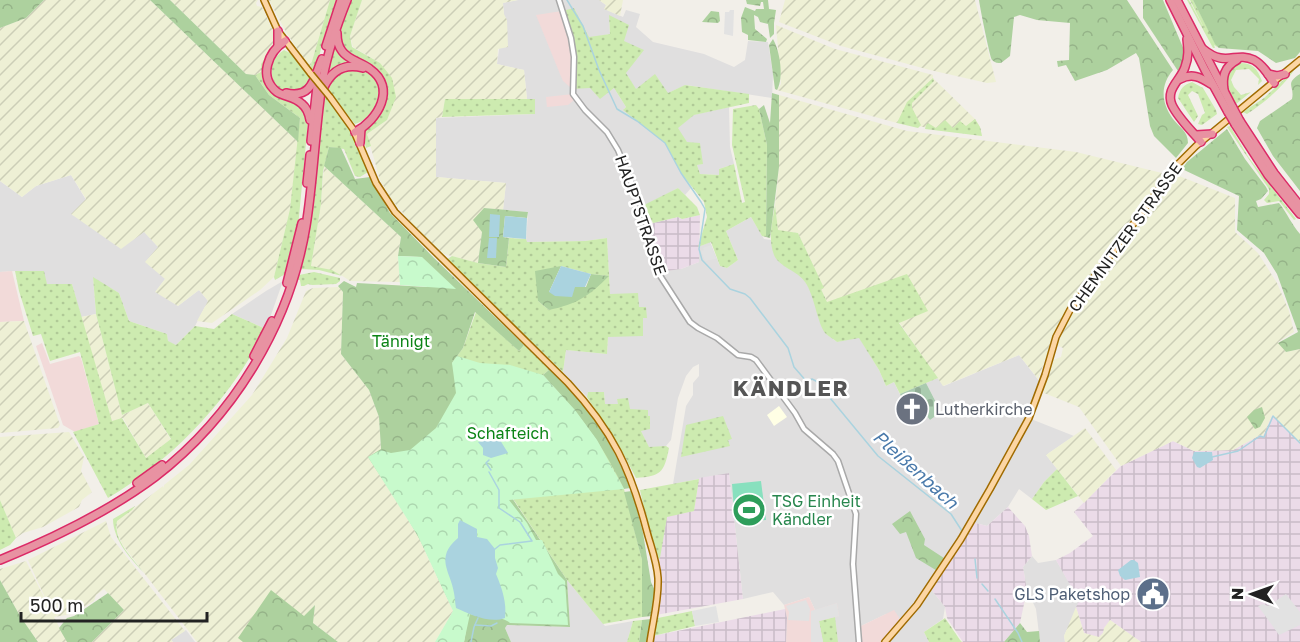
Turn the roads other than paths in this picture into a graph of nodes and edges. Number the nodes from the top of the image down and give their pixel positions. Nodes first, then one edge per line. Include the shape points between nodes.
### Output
1 (264, 0) edge
2 (341, 0) edge
3 (347, 0) edge
4 (559, 0) edge
5 (1170, 0) edge
6 (1177, 0) edge
7 (339, 19) junction
8 (279, 31) junction
9 (1186, 33) junction
10 (286, 43) junction
11 (1198, 45) junction
12 (278, 46) junction
13 (322, 59) junction
14 (1238, 59) junction
15 (1300, 60) edge
16 (1269, 74) junction
17 (1285, 74) junction
18 (1178, 80) junction
19 (1274, 83) junction
20 (1213, 85) junction
21 (1224, 93) junction
22 (320, 98) junction
23 (1230, 110) junction
24 (1238, 122) junction
25 (356, 130) junction
26 (1212, 134) junction
27 (1196, 135) junction
28 (311, 138) junction
29 (1201, 142) junction
30 (360, 143) joint
31 (1300, 206) edge
32 (1300, 214) edge
33 (0, 555) edge
34 (0, 560) edge
35 (650, 642) edge
36 (859, 642) edge
37 (885, 642) edge

1 - 8 main road
2 - 13 highway
3 - 7 highway
4 - 36 street, HAUPTSTRASSE via 572,38 574,96 615,144 641,206 659,274 690,322 734,353 756,360 804,429 836,457 855,509
5 - 9 highway
6 - 11 highway
7 - 22 highway
7 - 25 highway via 337,39 341,51 371,69 383,88 381,108
8 - 10 main road
8 - 12 highway
9 - 18 highway via 1187,58
9 - 20 highway
10 - 12 highway
10 - 13 highway via 274,55 269,68 273,83 285,93 297,94 309,88
10 - 25 main road, bridge
11 - 14 highway via 1217,58
11 - 21 highway
12 - 28 highway via 268,61 269,83 307,109
13 - 28 highway
14 - 16 highway via 1255,61
14 - 21 highway via 1224,72
15 - 17 main road, CHEMNITZER STRASSE
16 - 17 highway
16 - 19 highway
17 - 19 main road, CHEMNITZER STRASSE
18 - 20 highway via 1194,76
18 - 27 highway via 1172,88 1171,102
19 - 26 main road, CHEMNITZER STRASSE
20 - 23 highway
21 - 23 highway
22 - 25 highway via 330,76 342,67 362,67 374,76 380,89 378,106
22 - 34 highway via 309,210 298,263 276,324 241,386 199,437 148,482 84,521
23 - 24 highway, bridge
24 - 31 highway
24 - 32 highway via 1268,175
25 - 30 highway
26 - 27 highway
26 - 29 main road, CHEMNITZER STRASSE
27 - 29 highway
28 - 33 highway via 305,209 288,280 260,346 227,398 189,441 138,483 76,520
29 - 37 main road, CHEMNITZER STRASSE via 1169,174 1070,310 1056,337 1029,418 961,538 917,605
30 - 35 main road via 376,183 395,212 574,388 612,438 634,484 658,576

